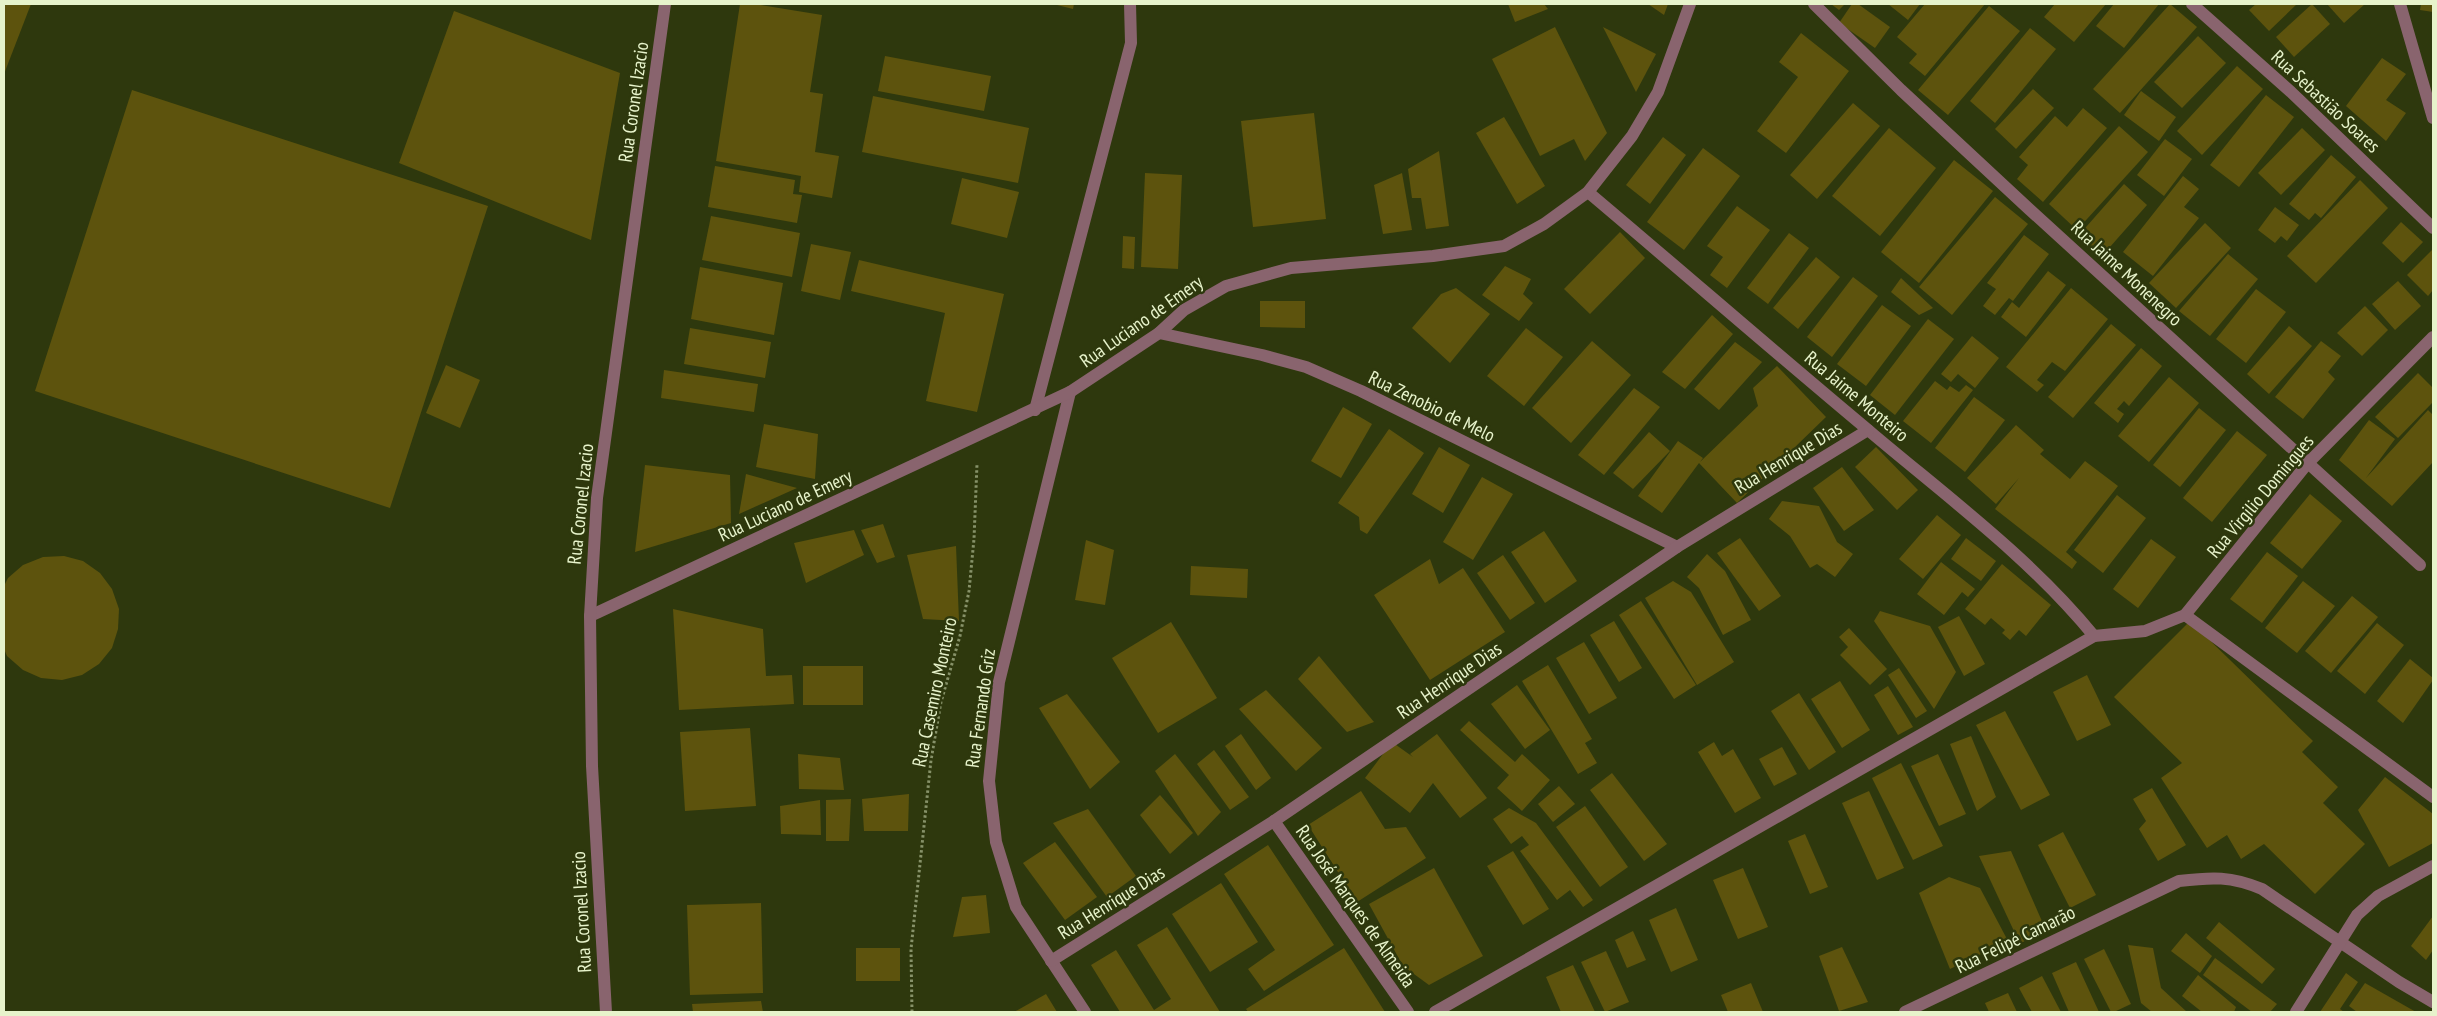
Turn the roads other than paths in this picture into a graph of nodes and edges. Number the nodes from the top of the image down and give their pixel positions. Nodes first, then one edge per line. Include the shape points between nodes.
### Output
1 (665, 4) edge
2 (1130, 4) edge
3 (1690, 4) edge
4 (1814, 4) edge
5 (2192, 4) edge
6 (2400, 4) edge
7 (2433, 118) edge
8 (1588, 192) junction
9 (2433, 228) edge
10 (1159, 333) junction
11 (2433, 336) edge
12 (1070, 392) junction
13 (1035, 410) junction
14 (1868, 430) junction
15 (2308, 464) junction
16 (1677, 547) junction
17 (2420, 565) dead end
18 (2185, 615) junction
19 (590, 616) junction
20 (2094, 636) junction
21 (2433, 797) edge
22 (1274, 821) junction
23 (2433, 866) edge
24 (2342, 942) junction
25 (1051, 961) junction
26 (2433, 1002) edge
27 (606, 1012) edge
28 (1085, 1012) edge
29 (1408, 1012) edge
30 (1434, 1012) edge
31 (1905, 1012) edge
32 (2296, 1012) edge

1 - 19 street, Rua Coronel Izacio via 597,498
2 - 13 street via 1132,43
3 - 8 street, Rua Luciano de Emery via 1658,92 1632,136
4 - 15 street, Rua Jaime Monenegro via 1908,96
5 - 9 street, Rua Sebastião Soares via 2291,92
6 - 7 street
8 - 10 street, Rua Luciano de Emery via 1544,224 1504,246 1433,256 1291,268 1226,286 1184,310
8 - 14 street, Rua Jaime Monteiro
10 - 12 street, Rua Luciano de Emery
10 - 16 street, Rua Zenobio de Melo via 1306,367
11 - 15 street, Rua Virgilio Domingues
12 - 13 street, Rua Luciano de Emery
12 - 25 street, Rua Fernando Griz via 999,682 989,781 996,842 1016,907
13 - 19 street, Rua Luciano de Emery
14 - 16 street, Rua Henrique Dias
14 - 20 street, Rua Jaime Monteiro via 2002,540 2070,606
15 - 17 street, Rua Jaime Monenegro
15 - 18 street, Rua Virgilio Domingues
16 - 22 street, Rua Henrique Dias
18 - 20 street, Rua Virgilio Domingues via 2146,631
18 - 21 street
19 - 27 street, Rua Coronel Izacio via 592,766
20 - 30 street
22 - 25 street, Rua Henrique Dias
22 - 29 street, Rua José Marques de Almeida
23 - 24 street via 2378,896 2357,915
24 - 26 street, Rua Felipé Camarão
24 - 31 street, Rua Felipé Camarão via 2262,889 2239,880 2214,876 2179,881
24 - 32 street
25 - 28 street, Rua Fernando Griz

